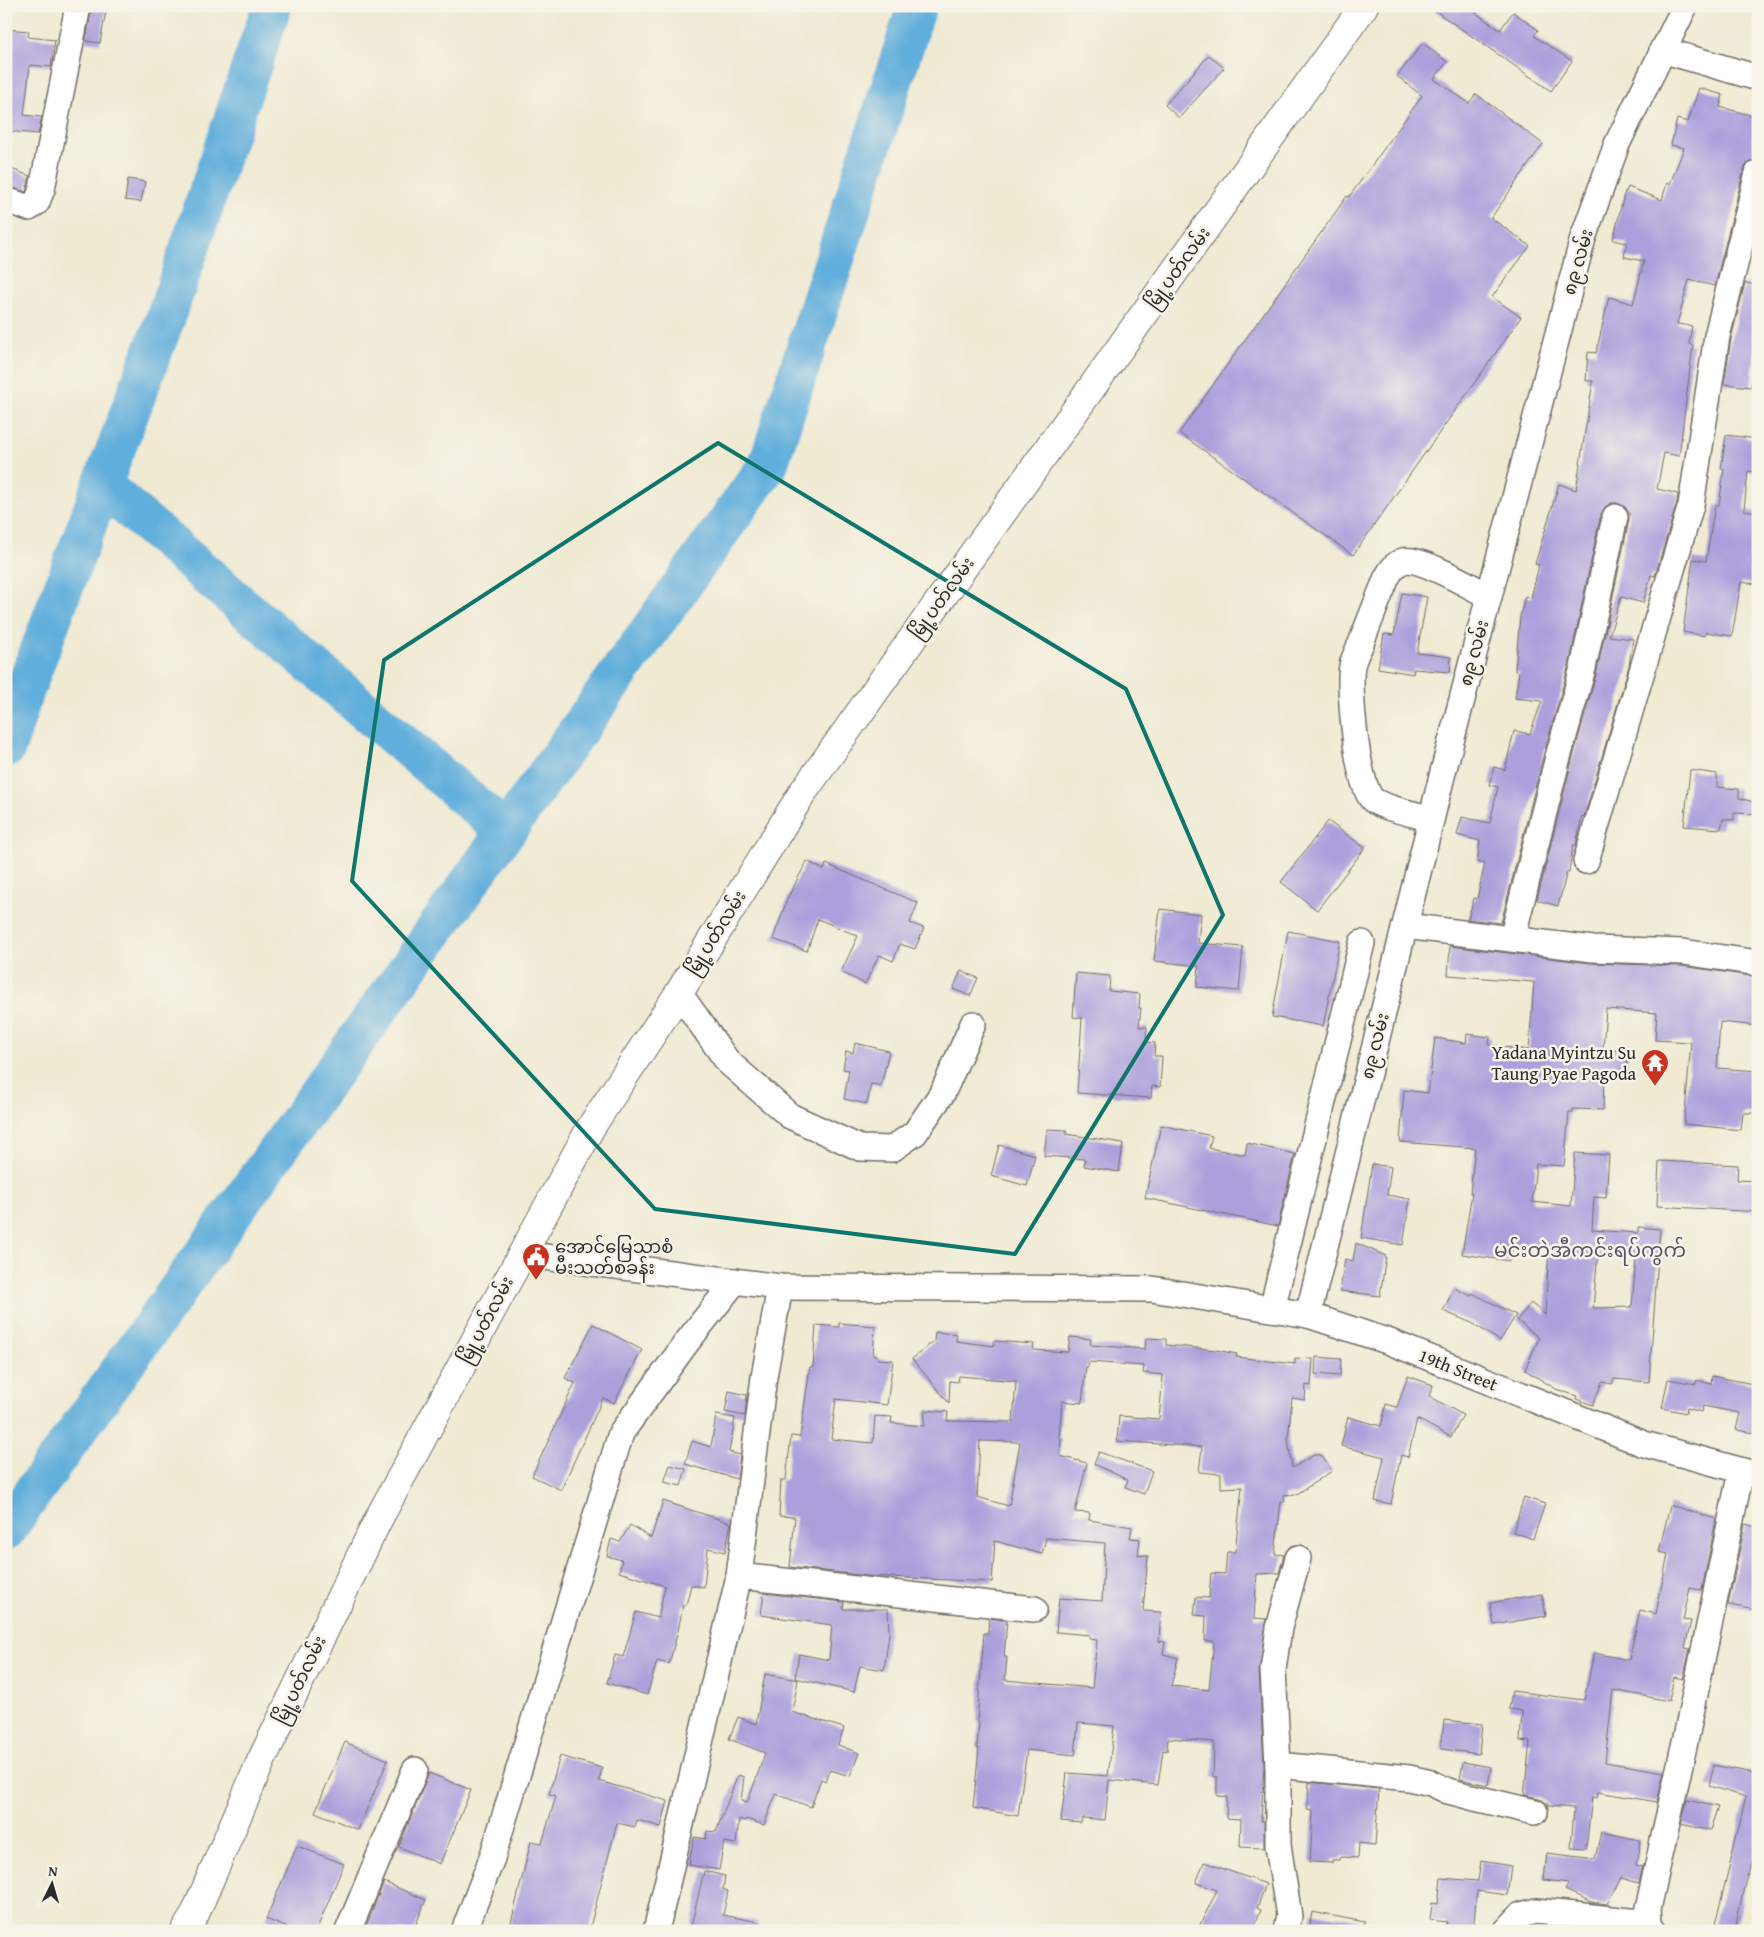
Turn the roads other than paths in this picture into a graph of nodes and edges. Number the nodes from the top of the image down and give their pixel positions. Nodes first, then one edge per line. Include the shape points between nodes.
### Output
1 (78, 6) edge
2 (1364, 6) edge
3 (1685, 6) edge
4 (1662, 50) junction
5 (1758, 78) edge
6 (1758, 172) edge
7 (6, 200) edge
8 (1615, 516) dead end
9 (1489, 596) junction
10 (1431, 819) junction
11 (1586, 862) dead end
12 (1404, 926) junction
13 (1512, 939) junction
14 (1362, 943) dead end
15 (1758, 963) edge
16 (679, 993) junction
17 (973, 1024) dead end
18 (521, 1254) junction
19 (735, 1281) junction
20 (780, 1287) junction
21 (1272, 1309) junction
22 (1308, 1315) junction
23 (1749, 1473) edge
24 (1298, 1558) dead end
25 (739, 1576) junction
26 (1034, 1609) dead end
27 (1278, 1765) junction
28 (415, 1770) dead end
29 (1535, 1812) dead end
30 (1651, 1927) edge
31 (185, 1931) edge
32 (348, 1931) edge
33 (464, 1931) edge
34 (656, 1931) edge
35 (1286, 1931) edge
36 (1506, 1931) edge

1 - 7 street via 42,189 37,202 29,208
2 - 16 main road, မြို့ပတ်လမ်း via 804,792
3 - 4 street, ၈၉ လမ်း
4 - 5 street
4 - 9 street, ၈၉ လမ်း via 1617,144 1583,238
6 - 11 street via 1717,336 1691,505
8 - 13 street via 1583,668
9 - 10 street, ၈၉ လမ်း
9 - 10 street via 1420,562 1405,560 1394,566 1387,577 1352,666 1350,689 1364,785 1372,800
10 - 12 street, ၈၉ လမ်း
12 - 13 street
12 - 22 street, ၈၉ လမ်း
13 - 15 street via 1593,949 1683,952
14 - 21 street
16 - 17 street via 728,1062 790,1116 860,1148 892,1149 915,1134 943,1092
16 - 18 main road, မြို့ပတ်လမ်း via 591,1127
18 - 19 street, 19th Street
18 - 31 main road, မြို့ပတ်လမ်း via 379,1518 261,1762
19 - 20 street, 19th Street
19 - 33 street via 622,1433 492,1858
20 - 21 street, 19th Street via 1152,1289
20 - 25 street via 764,1377
21 - 22 street, 19th Street
22 - 23 street, 19th Street via 1390,1342 1644,1444
23 - 30 street via 1648,1909
24 - 27 street via 1279,1628 1273,1670
25 - 26 street
25 - 34 street
27 - 29 street via 1410,1778 1470,1797
27 - 35 street via 1278,1845 1288,1916
28 - 32 street
30 - 36 street via 1536,1911 1521,1914

